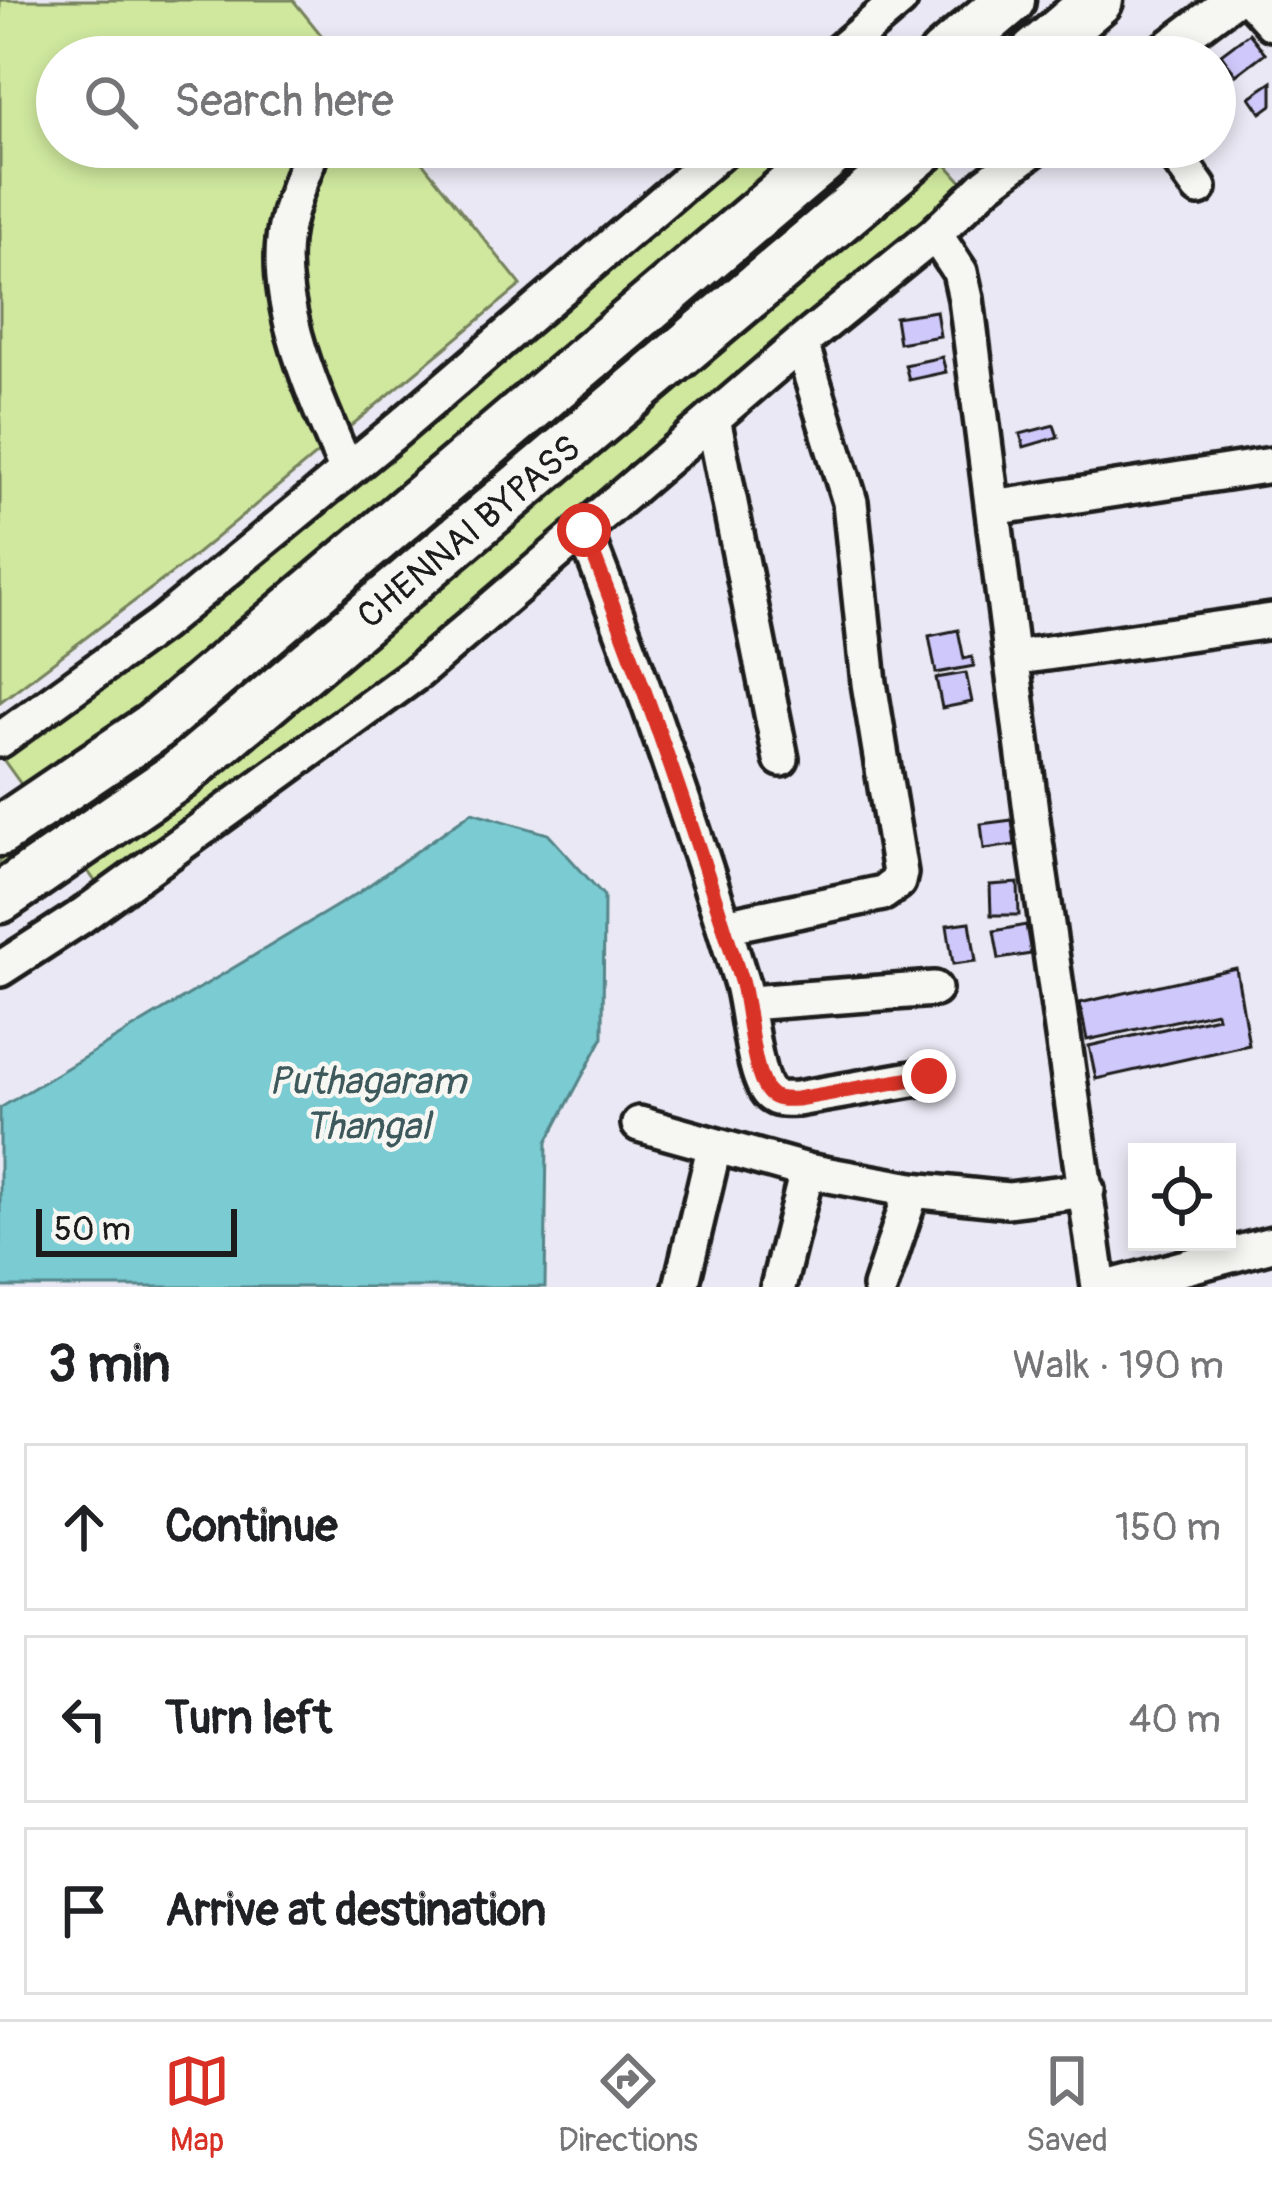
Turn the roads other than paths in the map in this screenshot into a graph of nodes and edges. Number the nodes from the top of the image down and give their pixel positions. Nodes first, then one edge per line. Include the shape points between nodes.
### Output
1 (900, 0) edge
2 (1010, 0) edge
3 (1098, 0) edge
4 (1232, 0) edge
5 (1251, 0) edge
6 (1272, 23) edge
7 (858, 36) edge
8 (968, 36) edge
9 (1055, 36) edge
10 (1184, 36) edge
11 (306, 168) edge
12 (700, 168) edge
13 (812, 168) edge
14 (899, 168) edge
15 (1008, 168) edge
16 (1185, 168) edge
17 (1199, 188) dead end
18 (935, 234) junction
19 (801, 343) junction
20 (713, 418) junction
21 (1272, 465) edge
22 (347, 471) junction
23 (993, 508) junction
24 (584, 530) junction
25 (1272, 621) edge
26 (1012, 658) junction
27 (0, 740) edge
28 (781, 759) dead end
29 (0, 831) edge
30 (0, 898) edge
31 (724, 926) junction
32 (0, 968) edge
33 (934, 989) dead end
34 (748, 1003) junction
35 (929, 1076) dead end
36 (639, 1124) dead end
37 (715, 1148) junction
38 (807, 1171) junction
39 (912, 1190) junction
40 (1087, 1190) junction
41 (1272, 1244) edge
42 (681, 1287) edge
43 (778, 1287) edge
44 (880, 1287) edge
45 (1100, 1287) edge
46 (1111, 1287) edge

1 - 7 street
2 - 8 highway
3 - 9 highway
4 - 10 street
5 - 6 street
11 - 22 street via 283,260 311,386
12 - 22 street
13 - 29 highway, CHENNAI BYPASS via 155,726
14 - 30 highway, CHENNAI BYPASS via 179,775
15 - 18 street
16 - 17 street
18 - 19 street
18 - 23 street via 960,272 966,299
19 - 20 street
19 - 31 street via 850,502 900,873 883,893
20 - 24 street
20 - 28 street
21 - 23 street
22 - 27 street via 161,624
23 - 26 street
24 - 31 street via 657,717
24 - 32 street via 418,672
25 - 26 street
26 - 40 street
31 - 34 street
33 - 34 street
34 - 35 street via 759,1075 779,1100
36 - 37 street
37 - 38 street
37 - 42 street
38 - 39 street
38 - 43 street
39 - 40 street via 1008,1199
39 - 44 street
40 - 45 street
41 - 46 street

